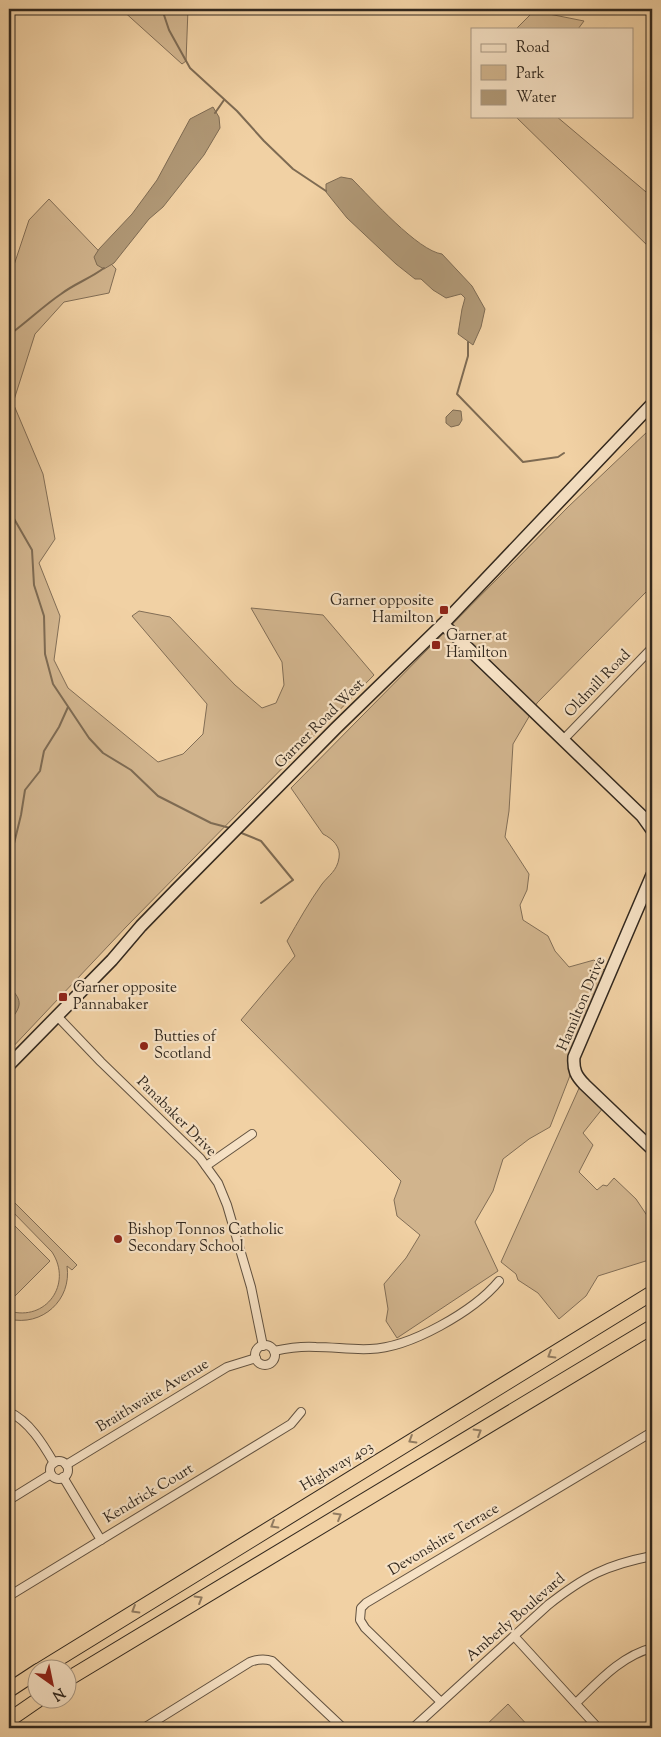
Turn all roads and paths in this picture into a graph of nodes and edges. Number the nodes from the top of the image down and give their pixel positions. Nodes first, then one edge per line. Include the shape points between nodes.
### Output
1 (652, 404) edge
2 (443, 624) junction
3 (652, 648) edge
4 (563, 740) junction
5 (652, 830) edge
6 (652, 875) edge
7 (56, 1016) junction
8 (9, 1064) edge
9 (252, 1134) dead end
10 (652, 1149) edge
11 (206, 1166) junction
12 (500, 1281) dead end
13 (652, 1285) edge
14 (652, 1293) edge
15 (652, 1327) edge
16 (652, 1333) edge
17 (579, 1338) junction
18 (263, 1346) junction
19 (274, 1351) junction
20 (604, 1356) junction
21 (256, 1358) junction
22 (9, 1412) edge
23 (301, 1412) dead end
24 (652, 1432) edge
25 (54, 1463) junction
26 (66, 1465) junction
27 (51, 1474) junction
28 (63, 1477) junction
29 (9, 1500) edge
30 (101, 1540) junction
31 (652, 1556) edge
32 (9, 1596) edge
33 (514, 1636) junction
34 (652, 1648) edge
35 (55, 1660) edge
36 (78, 1673) edge
37 (28, 1677) edge
38 (9, 1690) edge
39 (441, 1702) junction
40 (576, 1703) junction
41 (28, 1707) edge
42 (9, 1720) edge
43 (155, 1725) edge
44 (144, 1728) edge
45 (343, 1728) edge
46 (413, 1728) edge
47 (598, 1728) edge

1 - 2 main road, Garner Road West
2 - 4 main road
2 - 7 main road, Garner Road West via 176,890
3 - 4 street, Oldmill Road
4 - 5 main road via 642,816
6 - 10 main road, Hamilton Drive via 574,1057 573,1068 585,1085
7 - 8 main road, Garner Road West
7 - 11 street, Panabaker Drive
9 - 11 street
11 - 18 street, Panabaker Drive via 227,1205 251,1287
12 - 19 street via 481,1300 405,1343 370,1349 314,1346
13 - 17 highway
14 - 17 highway, Highway 403
15 - 20 highway
16 - 20 highway
17 -> 35 highway, Highway 403
18 - 19 street
18 - 21 street via 256,1352
19 - 21 street via 274,1359 268,1364 262,1364
36 -> 20 highway
21 - 26 street, Braithwaite Avenue via 213,1375
22 - 25 street via 36,1436
23 - 30 street, Kendrick Court via 291,1424
24 - 39 street, Devonshire Terrace via 361,1608 360,1620 365,1628
25 - 26 street via 59,1461
25 - 27 street via 50,1466
26 - 28 street via 67,1472
27 - 28 street via 56,1478
27 - 29 street
28 - 30 street
30 - 32 street, Kendrick Court
31 - 33 street, Amberly Boulevard via 606,1568 584,1579 548,1605
33 - 39 street, Amberly Boulevard
33 - 40 street
34 - 40 street via 620,1663
37 - 38 highway, Highway 403
39 - 46 street, Amberly Boulevard
40 - 47 street
41 - 42 highway
43 - 44 street
43 - 45 street via 250,1662 266,1659 272,1661

